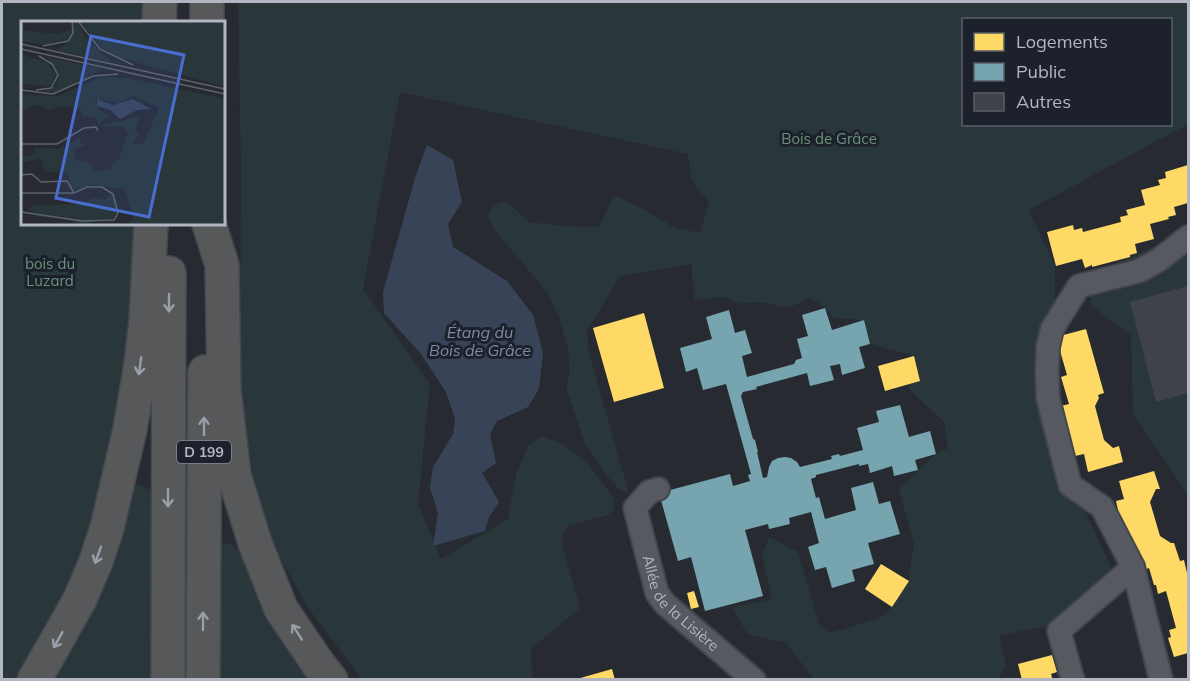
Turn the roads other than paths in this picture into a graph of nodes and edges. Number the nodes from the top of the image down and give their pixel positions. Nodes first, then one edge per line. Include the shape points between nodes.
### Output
1 (160, 2) edge
2 (170, 2) edge
3 (207, 2) edge
4 (159, 21) edge
5 (170, 21) edge
6 (207, 21) edge
7 (152, 225) edge
8 (169, 225) edge
9 (207, 225) edge
10 (207, 225) edge
11 (1188, 237) edge
12 (658, 489) dead end
13 (1133, 567) junction
14 (34, 680) edge
15 (168, 680) edge
16 (203, 680) edge
17 (331, 680) edge
18 (754, 680) edge
19 (1073, 680) edge
20 (1161, 680) edge

1 - 4 highway
2 - 5 highway
3 - 6 highway
7 -> 14 highway via 141,364 110,519 80,599
8 -> 15 highway, D 199
16 -> 9 highway, D 199
17 -> 10 highway via 281,609 234,475 225,388 222,265
11 - 13 street via 1159,261 1139,271 1078,286 1052,329 1048,347 1048,399 1070,485 1102,507
12 - 18 street, Allée de la Lisière via 649,492 635,508 661,609
13 - 19 street via 1059,631
13 - 20 street

